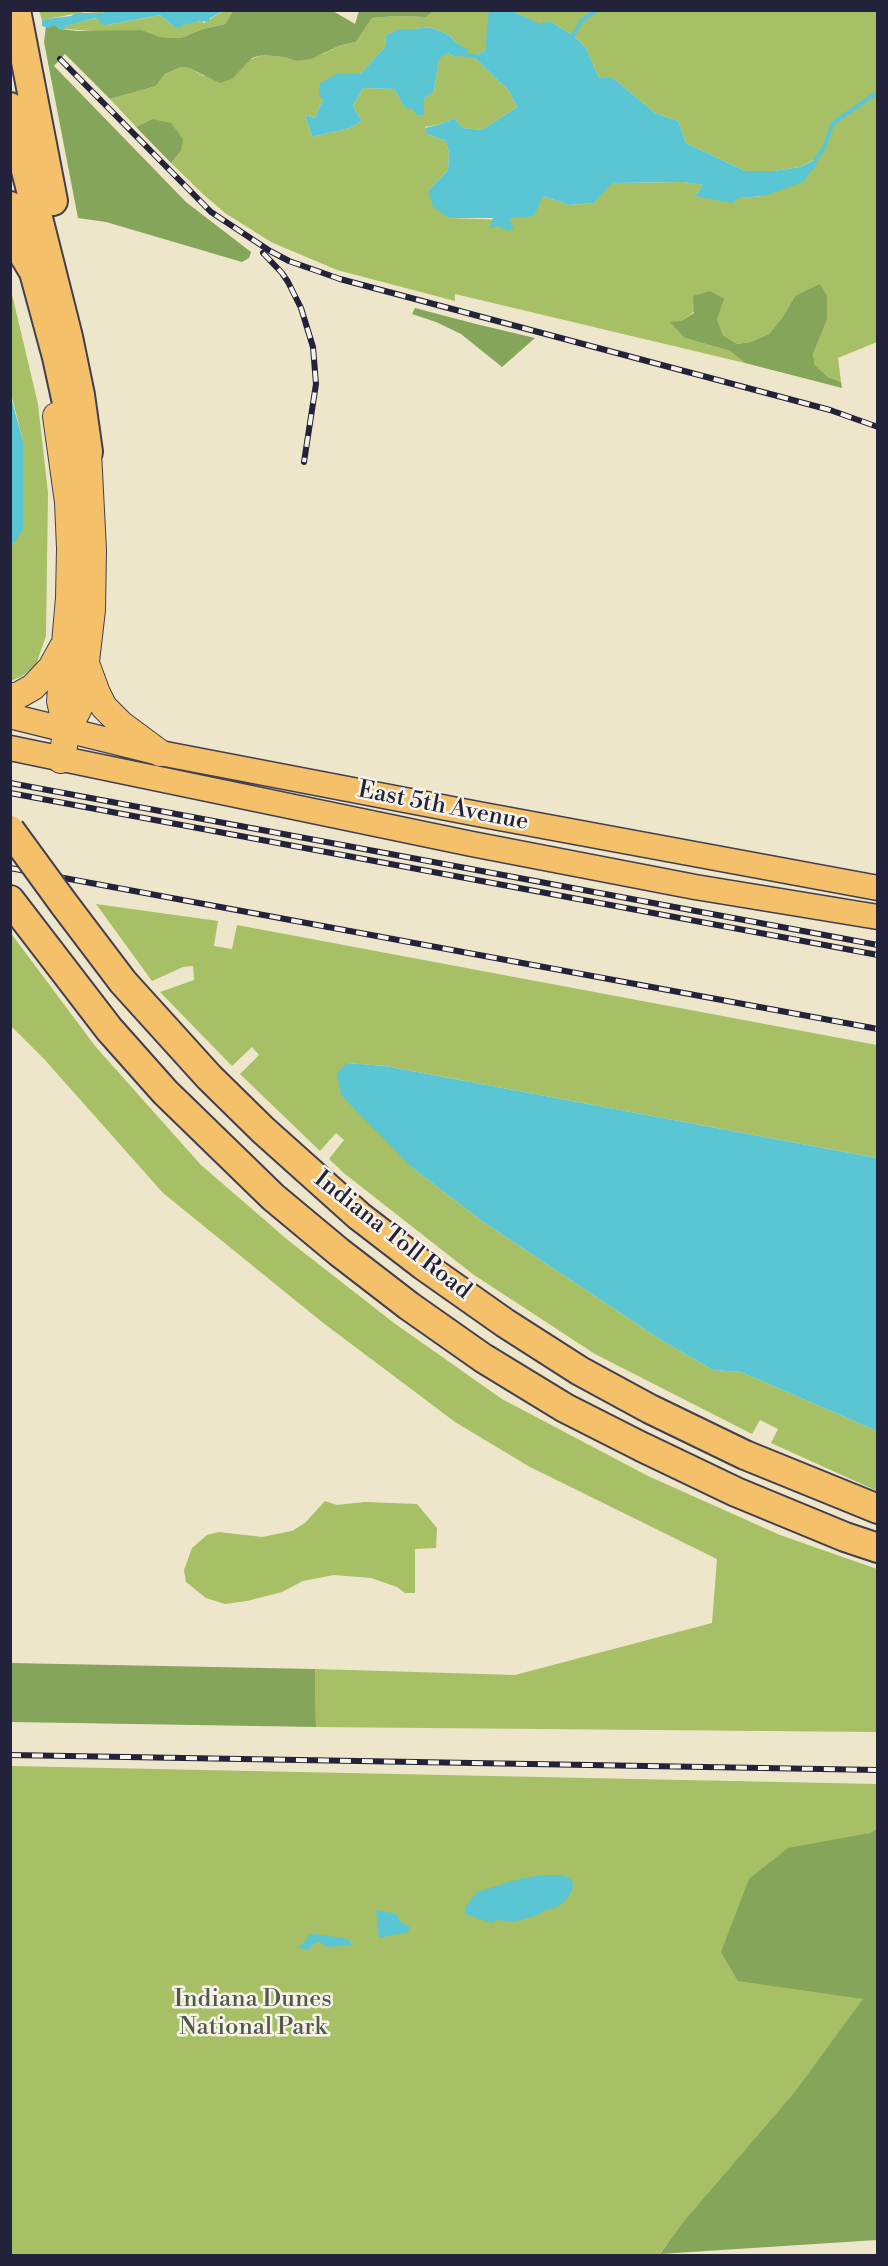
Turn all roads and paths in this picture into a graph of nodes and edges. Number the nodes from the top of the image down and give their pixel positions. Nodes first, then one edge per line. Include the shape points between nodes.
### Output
1 (16, 10) edge
2 (10, 107) edge
3 (10, 206) edge
4 (20, 249) junction
5 (68, 337) junction
6 (88, 452) junction
7 (65, 643) junction
8 (87, 663) junction
9 (10, 697) edge
10 (10, 716) edge
11 (67, 731) junction
12 (10, 748) edge
13 (160, 753) junction
14 (61, 760) junction
15 (10, 830) edge
16 (878, 888) edge
17 (10, 900) edge
18 (878, 917) edge
19 (878, 1509) edge
20 (878, 1548) edge

1 - 5 highway via 68,292
2 - 5 highway
3 - 4 highway
4 - 6 highway via 34,272 64,386 74,446 79,452
4 - 7 highway via 54,398 68,502 70,558
5 - 6 highway
6 - 8 highway via 93,550
7 - 9 highway via 51,668 33,687
7 - 11 highway via 60,701
8 - 11 highway via 81,704
8 - 13 highway via 104,707
10 - 11 main road, East 5th Avenue
11 - 13 main road, East 5th Avenue
11 - 14 highway
12 - 14 main road, East 5th Avenue
13 - 16 main road, East 5th Avenue
14 - 18 main road, East 5th Avenue via 495,849
15 - 19 highway, Indiana Toll Road, bridge via 123,982 209,1077 359,1216 424,1266 580,1371 745,1455
17 - 20 highway, Indiana Toll Road via 109,1029 165,1092 289,1211 409,1306 564,1408 736,1492

